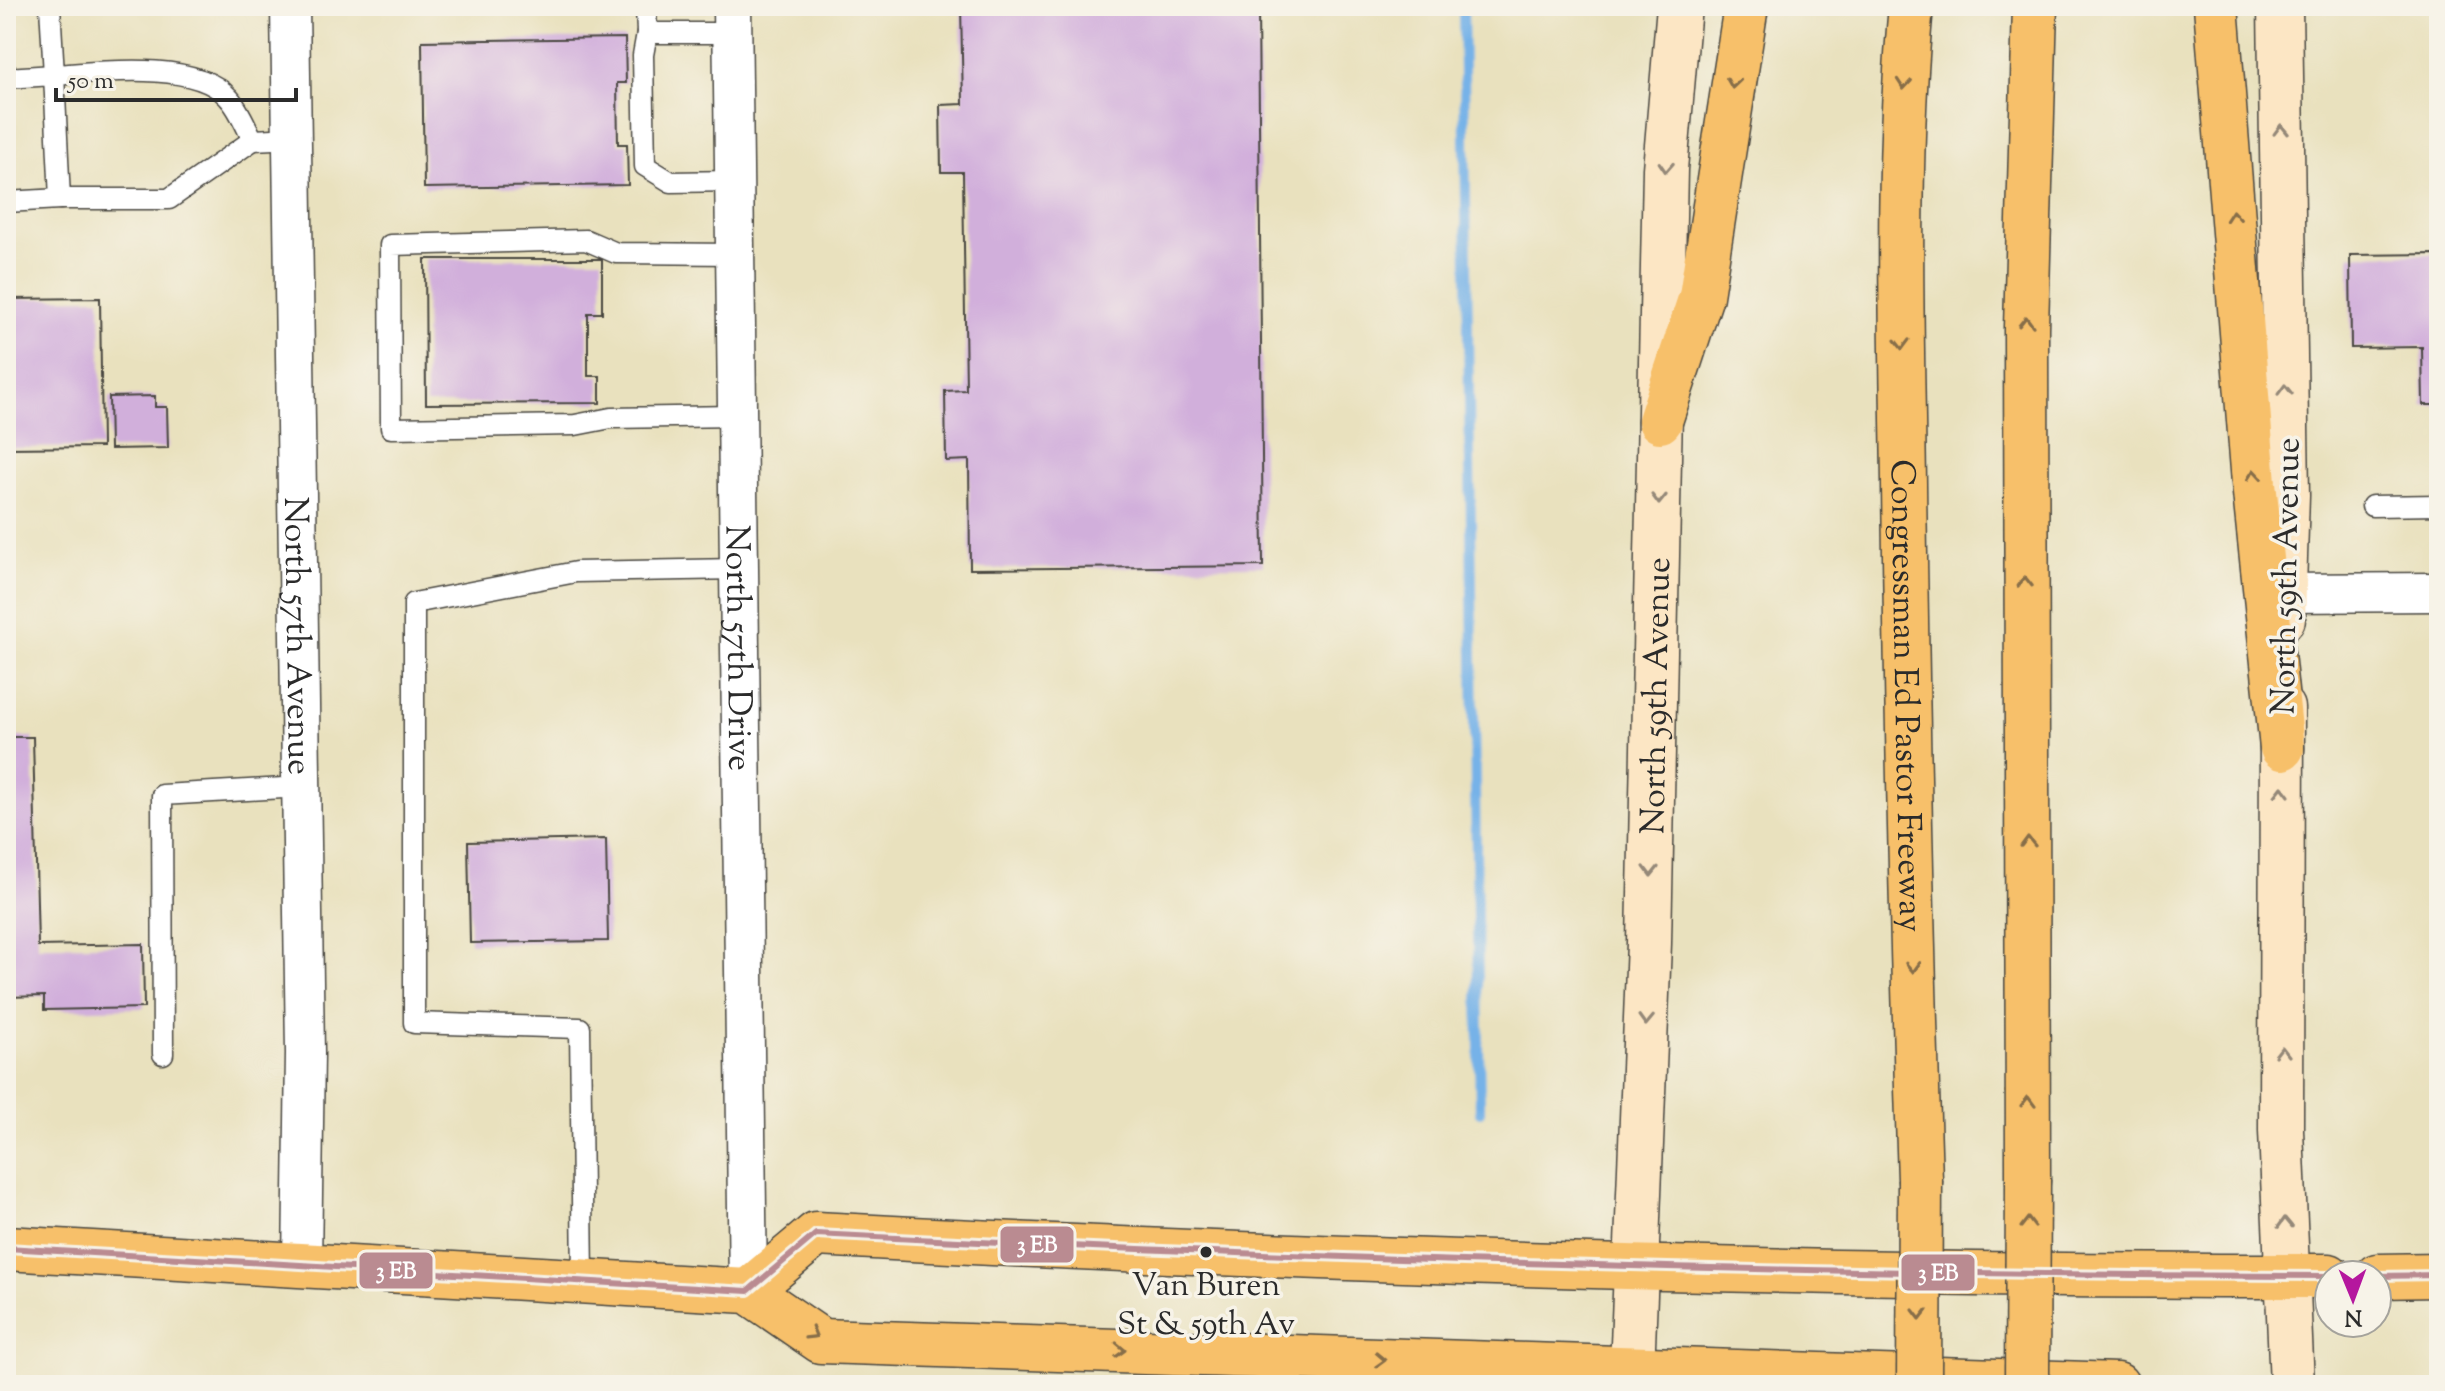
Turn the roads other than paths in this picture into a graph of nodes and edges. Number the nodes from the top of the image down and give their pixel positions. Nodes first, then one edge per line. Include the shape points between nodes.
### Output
1 (50, 6) edge
2 (290, 6) edge
3 (646, 6) edge
4 (1679, 6) edge
5 (1746, 6) edge
6 (1911, 6) edge
7 (2035, 6) edge
8 (2216, 6) edge
9 (2280, 6) edge
10 (732, 19) edge
11 (647, 33) junction
12 (54, 75) junction
13 (6, 78) edge
14 (294, 138) junction
15 (253, 140) junction
16 (734, 181) junction
17 (60, 199) junction
18 (6, 202) edge
19 (735, 254) junction
20 (736, 416) junction
21 (1660, 421) junction
22 (2439, 505) edge
23 (2372, 506) dead end
24 (738, 569) junction
25 (2439, 592) edge
26 (2283, 593) junction
27 (2282, 748) junction
28 (301, 787) junction
29 (163, 1054) dead end
30 (6, 1248) edge
31 (302, 1264) junction
32 (1636, 1267) junction
33 (2439, 1275) edge
34 (2308, 1276) edge
35 (2393, 1276) edge
36 (583, 1280) junction
37 (748, 1291) junction
38 (1633, 1378) edge
39 (1919, 1385) edge
40 (2027, 1385) edge
41 (2117, 1385) edge
42 (2292, 1385) edge

1 - 12 lane
2 - 14 street, North 57th Avenue
3 - 11 lane
4 -> 21 main road, North 59th Avenue via 1665,169
5 -> 21 main road via 1701,296
6 -> 39 main road, Congressman Ed Pastor Freeway, bridge via 1901,109 1902,338 1906,757 1920,1180
40 -> 7 main road, bridge via 2026,328
27 -> 8 main road via 2254,483
26 -> 9 main road, North 59th Avenue via 2287,495
10 - 11 lane
10 - 16 street, North 57th Drive
11 - 16 lane via 645,166 671,182
12 - 13 lane
12 - 15 lane via 187,74 228,95
12 - 17 lane
14 - 15 lane
14 - 28 street, North 57th Avenue
15 - 17 lane via 169,199
16 - 19 street, North 57th Drive
17 - 18 lane
19 - 20 street, North 57th Drive
19 - 20 lane via 616,253 586,240 390,245 391,428
20 - 24 street, North 57th Drive
21 -> 32 main road, North 59th Avenue
22 - 23 lane
24 - 36 lane via 576,572 414,603 414,1023 580,1028
24 - 37 street, North 57th Drive
25 - 26 street
26 - 27 main road, North 59th Avenue
34 -> 27 main road, North 59th Avenue via 2281,1130
28 - 29 lane via 162,795
28 - 31 street, North 57th Avenue
30 - 31 main road
31 - 36 main road
32 - 34 main road
32 - 37 main road via 816,1234
32 - 38 main road, North 59th Avenue
33 - 35 main road
34 - 42 main road, North 59th Avenue
36 - 37 main road
37 -> 38 main road via 821,1341
38 - 41 main road

